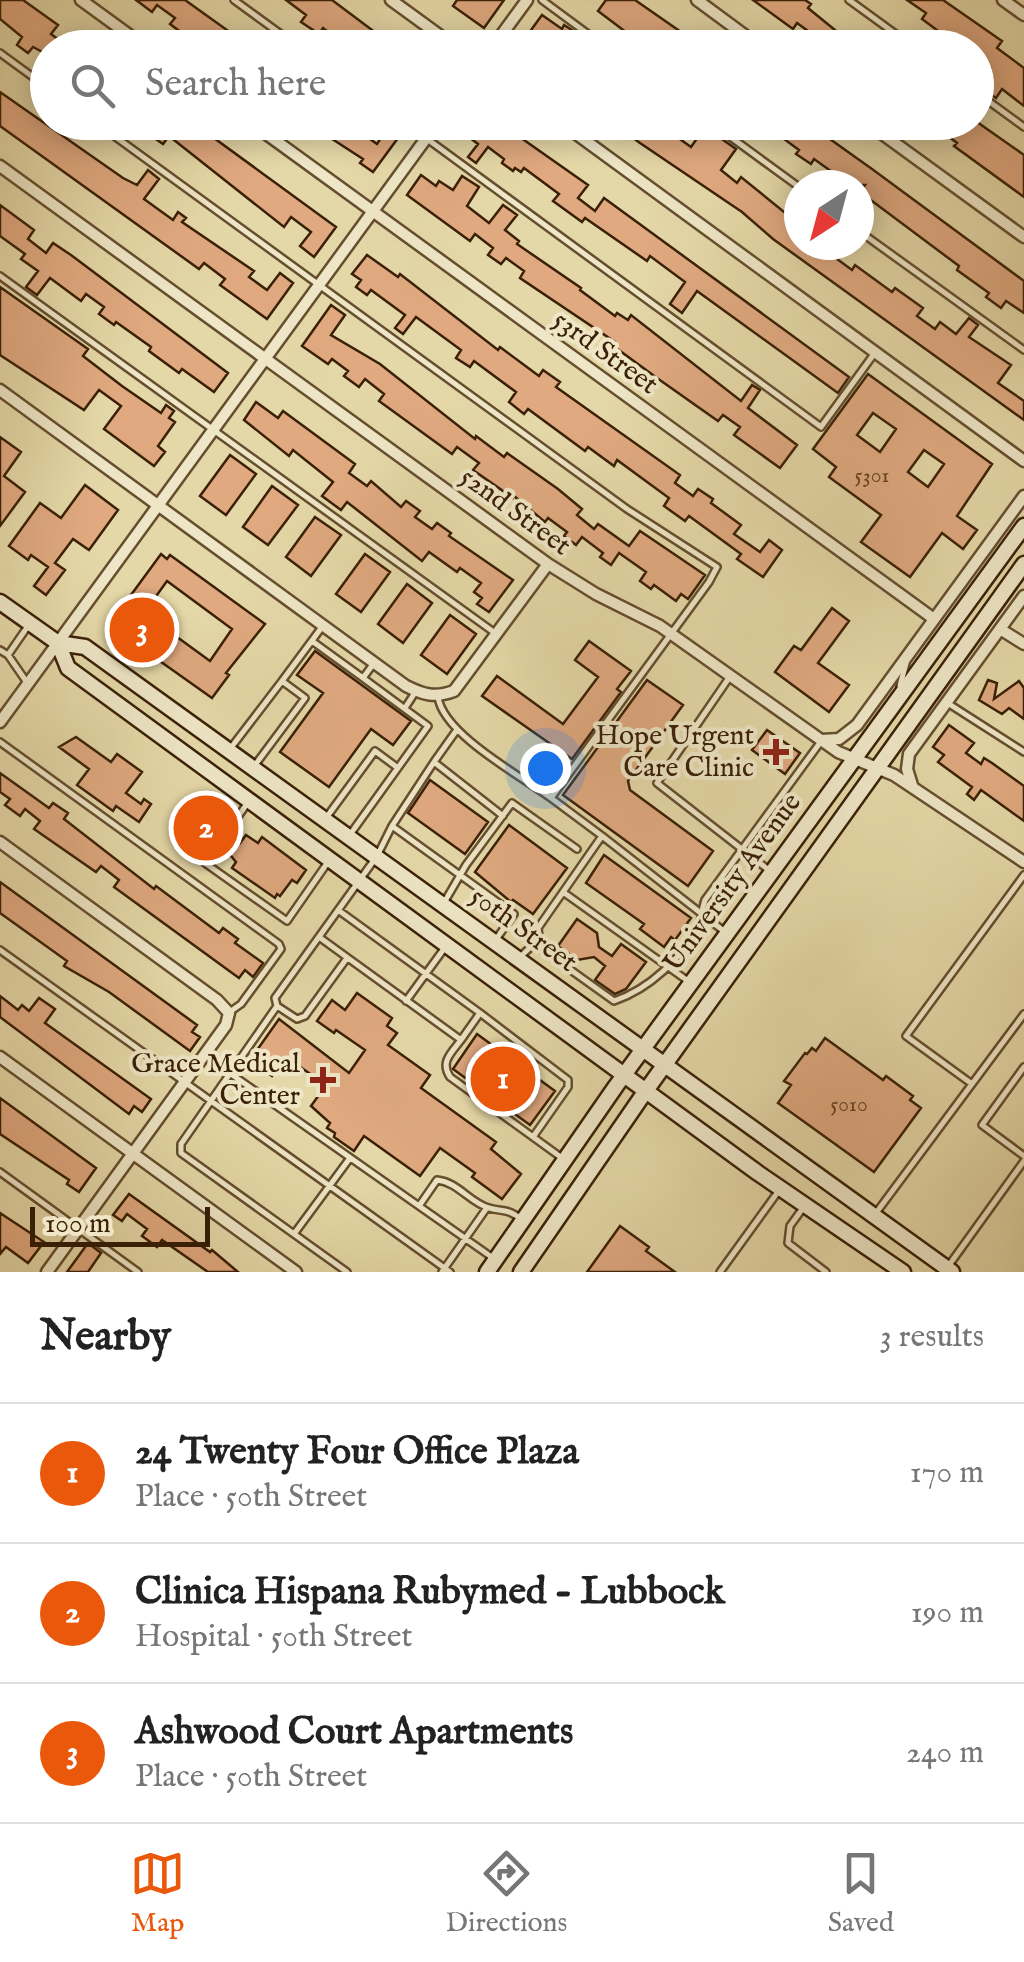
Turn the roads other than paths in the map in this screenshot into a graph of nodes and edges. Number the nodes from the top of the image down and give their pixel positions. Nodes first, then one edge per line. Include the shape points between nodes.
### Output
1 (81, 0) edge
2 (234, 0) edge
3 (391, 0) edge
4 (527, 0) edge
5 (542, 0) edge
6 (697, 0) edge
7 (849, 0) edge
8 (1003, 0) edge
9 (1024, 15) edge
10 (122, 30) edge
11 (275, 30) edge
12 (432, 30) edge
13 (505, 30) edge
14 (583, 30) edge
15 (738, 30) edge
16 (890, 30) edge
17 (0, 53) edge
18 (30, 75) edge
19 (994, 105) edge
20 (1024, 127) edge
21 (120, 140) edge
22 (275, 140) edge
23 (425, 140) edge
24 (429, 140) edge
25 (585, 140) edge
26 (735, 140) edge
27 (891, 140) edge
28 (0, 166) edge
29 (784, 176) edge
30 (373, 212) junction
31 (1024, 238) edge
32 (874, 241) edge
33 (0, 276) edge
34 (320, 286) junction
35 (1024, 350) edge
36 (875, 353) junction
37 (266, 359) junction
38 (0, 390) edge
39 (215, 430) junction
40 (1024, 461) edge
41 (1024, 496) edge
42 (159, 506) junction
43 (1024, 526) edge
44 (548, 564) junction
45 (1024, 564) edge
46 (1024, 596) edge
47 (0, 602) edge
48 (934, 619) junction
49 (30, 623) junction
50 (323, 626) junction
51 (1000, 629) junction
52 (670, 633) junction
53 (497, 634) junction
54 (312, 642) junction
55 (58, 643) junction
56 (1024, 644) edge
57 (0, 650) edge
58 (8, 655) junction
59 (908, 655) junction
60 (374, 663) junction
61 (731, 675) junction
62 (363, 678) junction
63 (282, 681) junction
64 (28, 684) junction
65 (416, 692) junction
66 (438, 696) junction
67 (946, 702) junction
68 (895, 705) junction
69 (405, 708) junction
70 (0, 722) edge
71 (457, 730) junction
72 (822, 740) junction
73 (0, 742) edge
74 (229, 750) junction
75 (1024, 752) edge
76 (855, 760) junction
77 (434, 762) junction
78 (253, 768) junction
79 (398, 768) junction
80 (876, 768) junction
81 (912, 786) junction
82 (552, 798) junction
83 (250, 800) junction
84 (502, 816) junction
85 (325, 819) junction
86 (392, 826) junction
87 (349, 836) junction
88 (602, 836) junction
89 (0, 842) edge
90 (744, 848) junction
91 (577, 849) dead end
92 (377, 856) junction
93 (330, 860) junction
94 (1024, 862) edge
95 (772, 873) junction
96 (1024, 875) edge
97 (462, 877) junction
98 (358, 882) junction
99 (563, 892) junction
100 (443, 904) junction
101 (338, 910) junction
102 (702, 911) junction
103 (727, 934) junction
104 (319, 937) junction
105 (495, 940) junction
106 (538, 940) junction
107 (446, 946) junction
108 (0, 950) edge
109 (347, 958) junction
110 (519, 958) junction
111 (668, 967) junction
112 (568, 968) junction
113 (426, 974) junction
114 (690, 983) junction
115 (556, 985) junction
116 (601, 991) junction
117 (406, 1001) junction
118 (277, 1006) junction
119 (589, 1008) junction
120 (229, 1013) junction
121 (480, 1013) junction
122 (1024, 1014) edge
123 (460, 1040) junction
124 (643, 1048) junction
125 (0, 1058) edge
126 (665, 1064) junction
127 (1024, 1067) edge
128 (230, 1074) junction
129 (624, 1076) junction
130 (184, 1084) junction
131 (972, 1084) junction
132 (645, 1092) junction
133 (212, 1101) junction
134 (533, 1137) junction
135 (133, 1154) junction
136 (350, 1158) junction
137 (1024, 1159) edge
138 (564, 1160) junction
139 (0, 1172) edge
140 (330, 1185) junction
141 (780, 1188) junction
142 (805, 1205) junction
143 (419, 1206) junction
144 (487, 1208) junction
145 (874, 1215) junction
146 (522, 1220) junction
147 (78, 1229) junction
148 (294, 1234) junction
149 (466, 1238) junction
150 (494, 1261) edge
151 (523, 1269) edge
152 (446, 1271) edge
153 (947, 1271) edge
154 (47, 1272) edge
155 (138, 1272) edge
156 (296, 1272) edge
157 (347, 1272) edge
158 (720, 1272) edge
159 (826, 1272) edge
160 (904, 1272) edge

1 - 10 street
2 - 11 lane
3 - 12 street
4 - 13 street
5 - 14 lane
6 - 15 street
7 - 16 lane
8 - 9 street
17 - 18 lane
19 - 20 lane
21 - 34 lane
22 - 30 street, 53rd Street
23 - 30 street
24 - 36 lane via 822,427
25 - 36 street
26 - 29 lane
27 - 31 street
28 - 37 street, 52nd Street
30 - 34 street
30 - 48 street, 53rd Street
32 - 35 lane
33 - 39 lane
34 - 37 street
34 - 52 lane via 627,509 709,558 717,567
36 - 40 street
37 - 39 street
37 - 44 street, 52nd Street
38 - 42 street
39 - 42 street
39 - 53 lane
41 - 48 street
42 - 50 street
42 - 55 street
43 - 68 main road, University Avenue
44 - 52 street, 52nd Street
44 - 53 street
45 - 80 main road, University Avenue
46 - 51 street
47 - 49 main road, 50th Street
48 - 59 street
49 - 55 main road, 50th Street
49 - 58 lane
50 - 54 lane
50 - 60 street
51 - 56 street
51 - 67 street
52 - 61 street, 52nd Street
52 - 82 lane
53 - 66 street via 454,691
54 - 62 lane
54 - 63 lane
55 - 64 street
55 - 74 main road, 50th Street via 85,647
55 - 83 main road, 50th Street via 68,668
57 - 58 lane
58 - 64 lane
59 - 68 lane
59 - 72 street via 849,734
60 - 62 lane
60 - 65 street
61 - 72 street, 52nd Street
61 - 90 lane via 657,783
62 - 69 lane
63 - 74 lane
63 - 78 lane via 305,698
64 - 70 street
65 - 66 street
65 - 69 lane
66 - 71 lane via 440,710
67 - 75 lane
67 - 81 street via 909,754
68 - 76 main road, University Avenue
69 - 79 lane via 428,726
71 - 77 lane
71 - 82 lane
72 - 76 street, 52nd Street
72 - 90 lane
73 - 120 lane via 280,944
74 - 78 main road, 50th Street
76 - 80 street, 52nd Street
76 - 95 main road, University Avenue
77 - 84 lane
77 - 86 lane
78 - 85 main road, 50th Street
79 - 85 lane via 375,751
79 - 87 lane
80 - 81 street, 52nd Street
80 - 126 main road, University Avenue
81 - 94 street, 52nd Street
82 - 88 lane
83 - 93 main road, 50th Street
83 - 93 lane via 205,863 287,921
84 - 91 lane via 512,803
84 - 97 lane
85 - 87 main road, 50th Street
86 - 92 lane
86 - 97 lane
87 - 92 main road, 50th Street
88 - 99 lane
88 - 102 lane
89 - 120 street
90 - 95 lane
90 - 102 lane
92 - 98 lane
92 - 100 main road, 50th Street
93 - 98 main road, 50th Street
95 - 103 main road, University Avenue
96 - 131 lane via 906,1036
97 - 100 lane
97 - 105 lane via 514,914
98 - 101 lane
98 - 107 main road, 50th Street
99 - 106 lane via 538,928
99 - 111 lane
100 - 105 main road, 50th Street
101 - 104 lane
101 - 113 lane
102 - 103 lane
102 - 111 lane
103 - 114 main road, University Avenue
104 - 109 lane
104 - 118 lane via 275,998
105 - 110 main road, 50th Street
106 - 110 lane
106 - 112 lane
107 - 113 lane
107 - 129 main road, 50th Street
108 - 130 lane
109 - 117 lane
109 - 118 lane via 305,1016 297,1019
110 - 115 main road, 50th Street
111 - 114 lane
111 - 116 lane via 628,996 614,1000
112 - 115 lane
112 - 116 lane
113 - 117 lane
113 - 121 lane
114 - 124 main road, University Avenue
115 - 119 main road, 50th Street
116 - 119 lane
117 - 123 lane
118 - 128 lane
119 - 124 main road, 50th Street
120 - 130 street
121 - 123 lane
121 - 134 lane via 568,1080
122 - 131 lane
123 - 134 lane via 446,1061 450,1078
124 - 126 main road, 50th Street
124 - 129 main road, University Avenue
125 - 135 street
126 - 132 main road, University Avenue
126 - 145 main road, 50th Street
127 - 137 lane via 982,1125
128 - 133 lane
128 - 136 lane
129 - 132 main road, 50th Street
129 - 138 main road, University Avenue
130 - 133 lane
130 - 135 street
131 - 145 lane
132 - 141 main road, 50th Street
132 - 151 main road, University Avenue
133 - 140 lane
133 - 148 lane via 181,1144 182,1153
134 - 138 lane
135 - 147 street
135 - 156 street
136 - 140 lane
136 - 143 lane
137 - 153 lane
138 - 146 main road, University Avenue
139 - 147 lane
140 - 148 lane
140 - 152 lane
141 - 142 main road, 50th Street
141 - 158 lane
142 - 159 lane via 790,1226 788,1244
142 - 160 main road, 50th Street
143 - 144 lane via 437,1180
143 - 149 lane
144 - 146 lane via 506,1208
144 - 149 lane
145 - 153 main road, 50th Street
146 - 150 main road, University Avenue
147 - 154 street
147 - 155 lane
148 - 157 lane
149 - 150 lane
149 - 152 lane
150 - 151 main road

